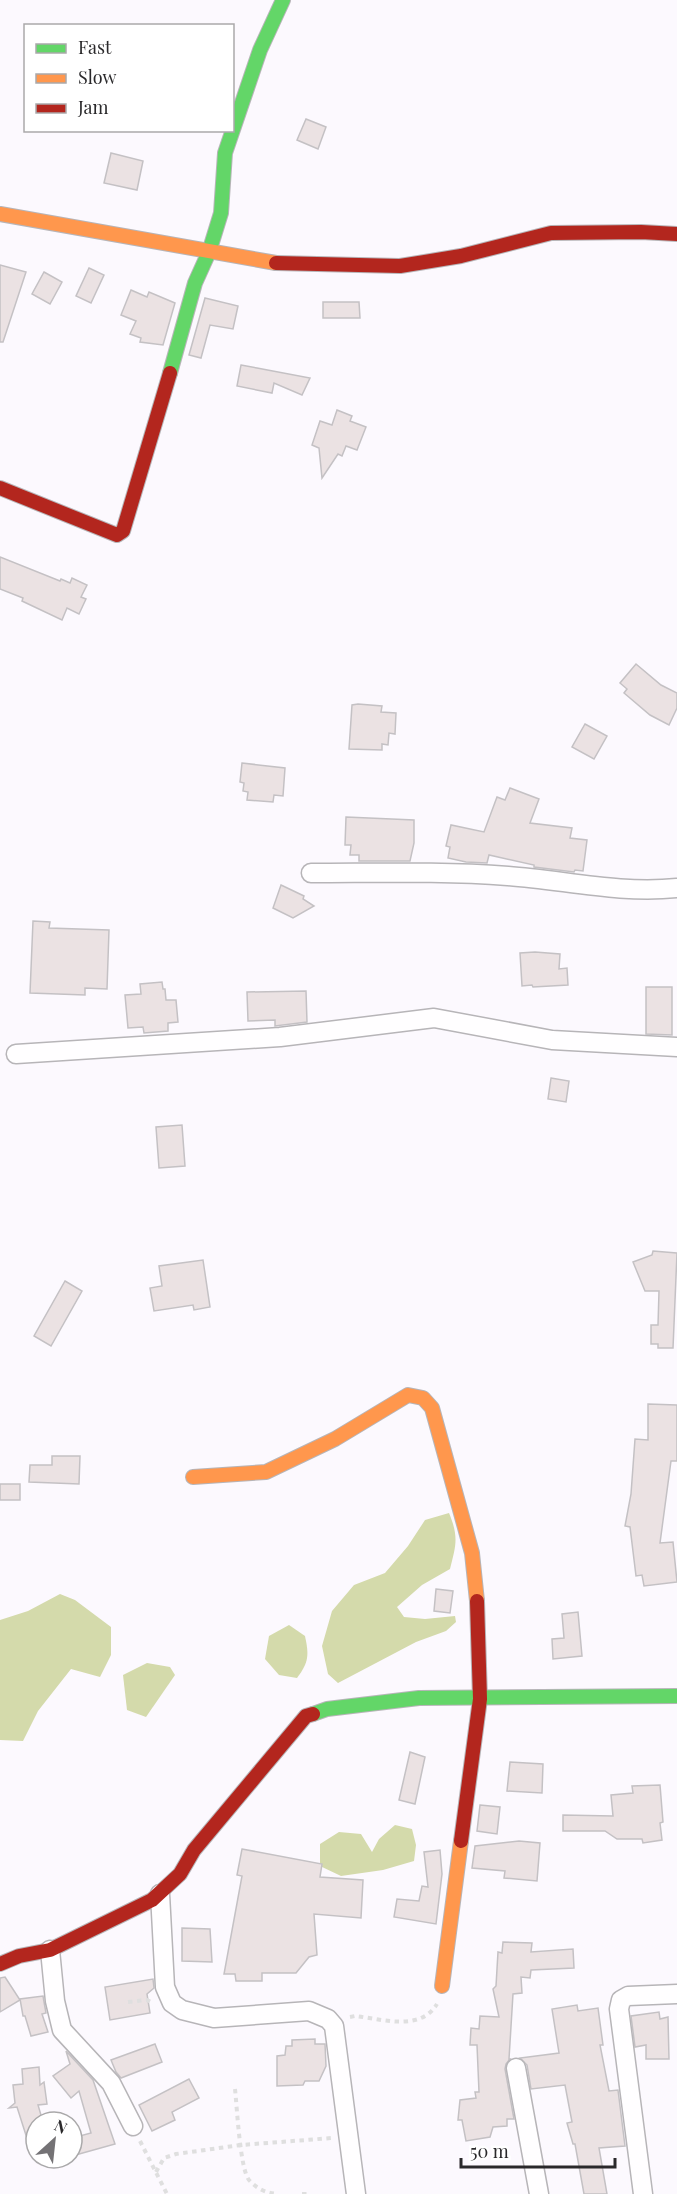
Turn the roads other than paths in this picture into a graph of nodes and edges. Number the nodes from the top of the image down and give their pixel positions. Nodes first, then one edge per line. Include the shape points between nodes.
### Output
1 (282, 0) edge
2 (234, 127) edge
3 (232, 132) edge
4 (0, 214) edge
5 (677, 234) edge
6 (209, 252) junction
7 (0, 488) edge
8 (310, 873) dead end
9 (677, 888) edge
10 (677, 1047) edge
11 (16, 1054) dead end
12 (193, 1476) dead end
13 (677, 1696) edge
14 (480, 1699) junction
15 (160, 1894) junction
16 (50, 1950) junction
17 (0, 1964) edge
18 (442, 1986) road end
19 (677, 1994) edge
20 (516, 2068) dead end
21 (133, 2126) road end
22 (356, 2194) edge
23 (539, 2194) edge
24 (643, 2194) edge

1 - 2 street
3 - 6 street via 225,153 221,213
4 - 6 street
5 - 6 street via 551,233 461,256 400,266 283,264
6 - 7 street via 195,283 123,531 117,535
8 - 9 street via 461,872 620,889
10 - 11 street via 552,1040 434,1018 280,1037
12 - 14 street via 266,1472 335,1439 408,1395 423,1398 432,1408 472,1553
13 - 14 street
14 - 15 street via 419,1698 306,1716
14 - 18 street
15 - 16 street
15 - 22 street via 165,1987 172,2003 182,2010 214,2018 309,2011 334,2026
16 - 17 street
16 - 21 street via 62,2030 111,2083
19 - 24 street via 628,1996 621,2000 619,2009
20 - 23 street

